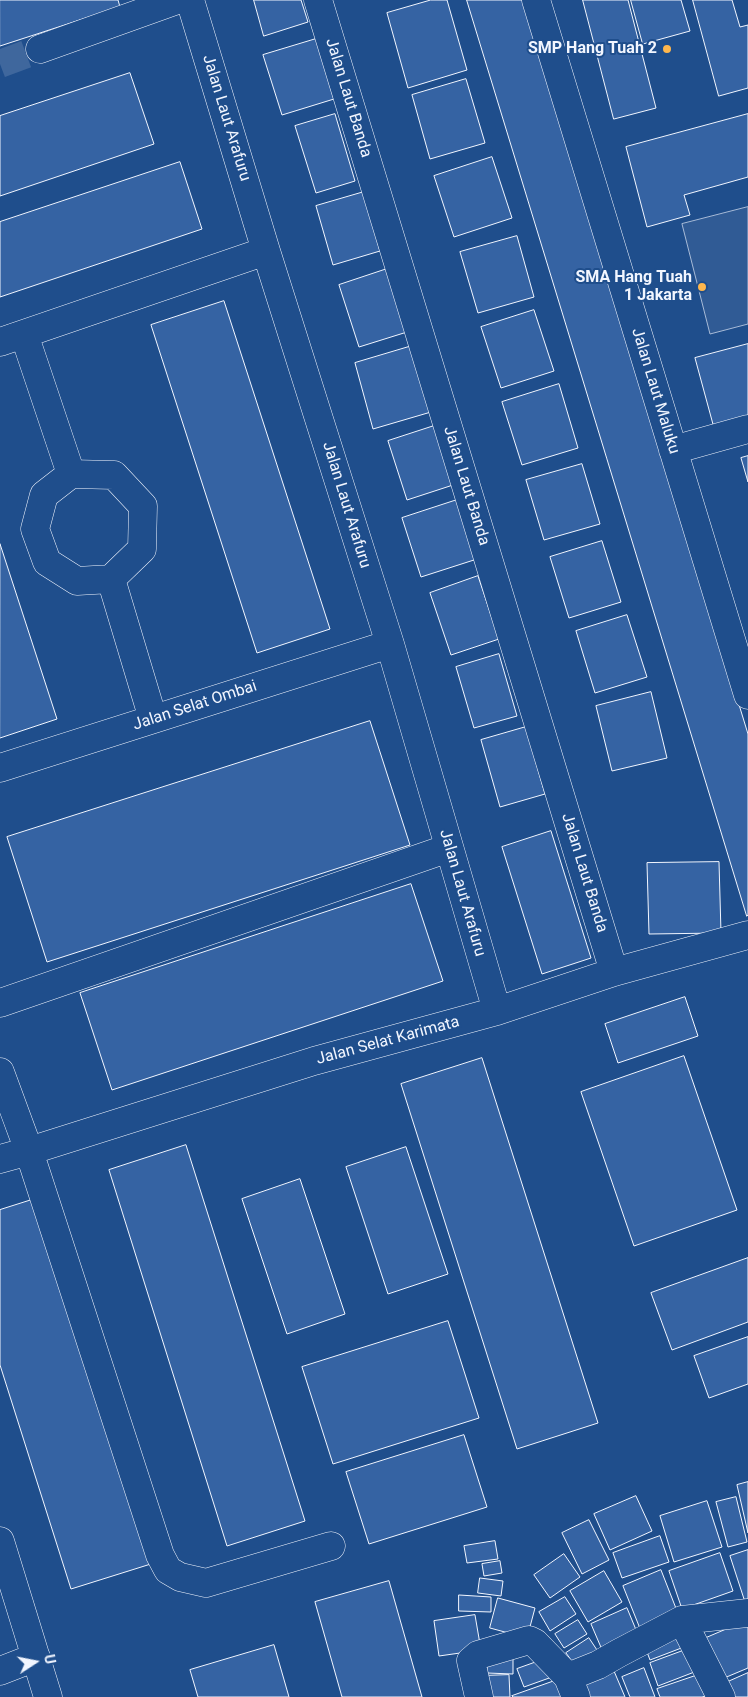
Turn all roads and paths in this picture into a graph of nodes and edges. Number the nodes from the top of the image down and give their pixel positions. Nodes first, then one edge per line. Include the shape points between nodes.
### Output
1 (177, 0) edge
2 (190, 0) edge
3 (318, 0) edge
4 (536, 0) edge
5 (40, 49) tunnel mouth
6 (266, 250) junction
7 (12, 338) edge
8 (748, 429) edge
9 (673, 450) junction
10 (71, 474) junction
11 (112, 579) junction
12 (390, 644) junction
13 (748, 695) edge
14 (153, 719) junction
15 (0, 768) edge
16 (449, 848) junction
17 (748, 935) edge
18 (614, 972) junction
19 (0, 1003) edge
20 (497, 1011) junction
21 (0, 1072) edge
22 (30, 1150) junction
23 (0, 1160) edge
24 (0, 1541) edge
25 (331, 1546) dead end
26 (748, 1613) edge
27 (682, 1620) junction
28 (36, 1657) junction
29 (0, 1671) edge
30 (572, 1687) edge
31 (48, 1697) edge
32 (479, 1697) edge
33 (721, 1697) edge

1 - 5 street
2 - 6 street, Jalan Laut Arafuru
3 - 18 street, Jalan Laut Banda
4 - 9 street, Jalan Laut Maluku
6 - 7 street
6 - 12 street, Jalan Laut Arafuru
7 - 10 street
8 - 9 street
9 - 13 street, Jalan Laut Maluku
10 - 11 street via 114,475 143,506 142,549
10 - 11 street via 44,495 35,529 47,562 77,581
11 - 14 street
12 - 14 street, Jalan Selat Ombai
12 - 16 street, Jalan Laut Arafuru
14 - 15 street, Jalan Selat Ombai
16 - 19 street
16 - 20 street, Jalan Laut Arafuru
17 - 18 street, Jalan Selat Karimata
18 - 20 street, Jalan Selat Karimata
20 - 22 street, Jalan Selat Karimata via 314,1060
21 - 22 street
22 - 23 street, Jalan Selat Karimata
22 - 25 street via 160,1555 168,1570 180,1577 206,1583
24 - 28 street
26 - 27 street
27 - 30 street via 598,1665
27 - 33 street
28 - 29 street
28 - 31 street
30 - 32 street via 536,1643 529,1640 473,1659

